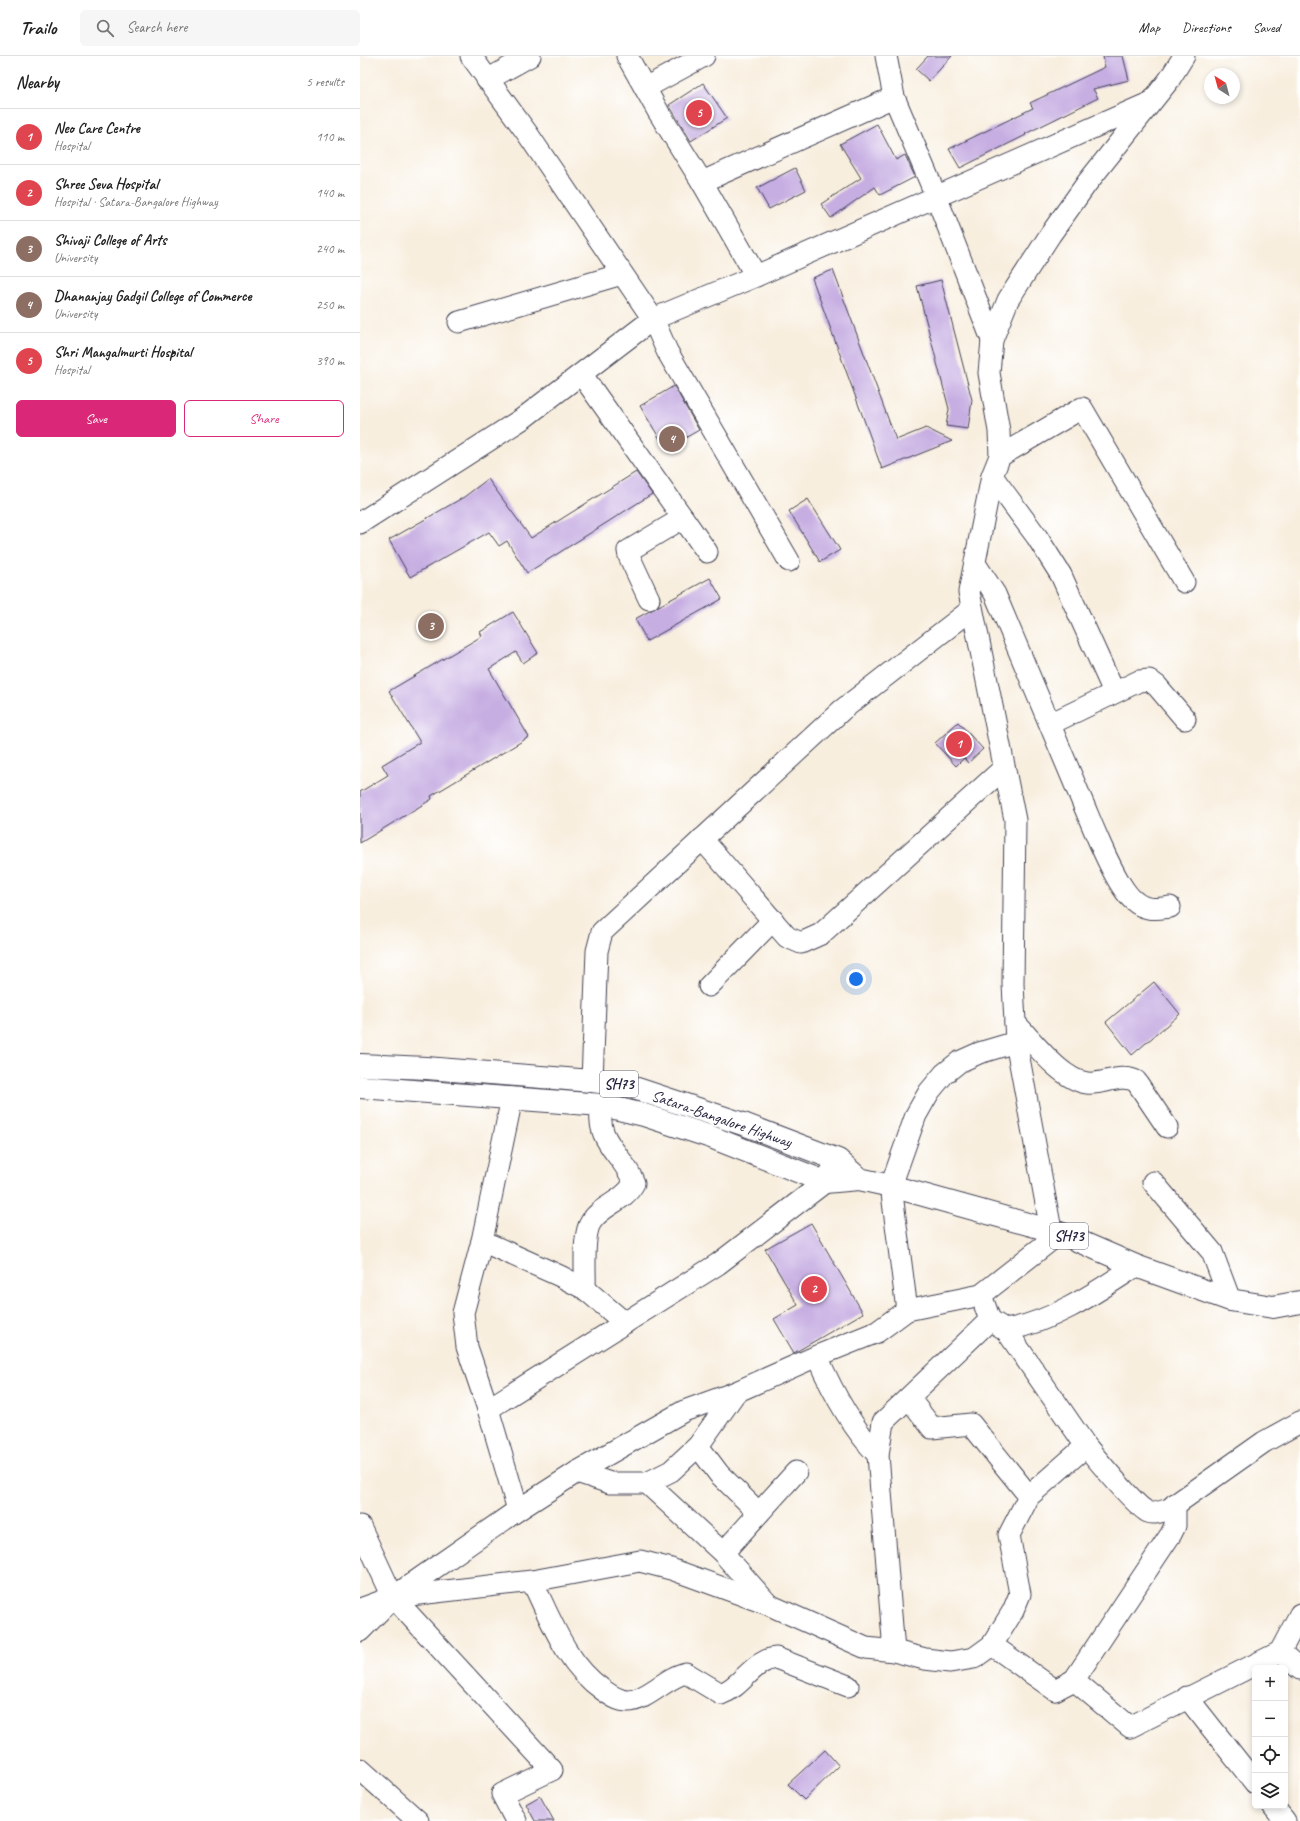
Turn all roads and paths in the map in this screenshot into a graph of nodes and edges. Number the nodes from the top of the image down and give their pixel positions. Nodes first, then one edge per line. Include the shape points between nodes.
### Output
1 (471, 56) edge
2 (530, 56) edge
3 (627, 56) edge
4 (704, 56) edge
5 (886, 56) edge
6 (1184, 56) edge
7 (487, 80) junction
8 (645, 88) junction
9 (894, 97) junction
10 (1151, 102) junction
11 (702, 182) junction
12 (936, 196) junction
13 (622, 274) junction
14 (756, 276) junction
15 (653, 319) junction
16 (459, 322) dead end
17 (992, 340) junction
18 (582, 375) junction
19 (1000, 456) junction
20 (992, 476) junction
21 (683, 518) junction
22 (360, 523) edge
23 (707, 552) dead end
24 (789, 561) dead end
25 (976, 565) junction
26 (1184, 582) dead end
27 (649, 599) dead end
28 (972, 609) junction
29 (1114, 692) junction
30 (1185, 719) dead end
31 (1050, 724) junction
32 (1004, 768) junction
33 (702, 839) junction
34 (1170, 908) dead end
35 (773, 920) junction
36 (709, 986) dead end
37 (1016, 1032) junction
38 (360, 1065) edge
39 (592, 1081) junction
40 (360, 1087) edge
41 (512, 1098) junction
42 (602, 1105) junction
43 (1167, 1127) dead end
44 (838, 1160) junction
45 (859, 1179) junction
46 (825, 1182) junction
47 (1153, 1182) dead end
48 (890, 1186) junction
49 (1055, 1231) junction
50 (482, 1240) junction
51 (1136, 1266) junction
52 (585, 1289) junction
53 (981, 1295) junction
54 (1230, 1300) junction
55 (1300, 1302) edge
56 (1273, 1306) junction
57 (908, 1310) junction
58 (1300, 1319) edge
59 (626, 1323) junction
60 (998, 1325) junction
61 (817, 1356) junction
62 (736, 1392) junction
63 (908, 1398) junction
64 (488, 1409) junction
65 (1300, 1422) edge
66 (698, 1446) junction
67 (1086, 1446) junction
68 (878, 1455) junction
69 (577, 1472) junction
70 (796, 1472) dead end
71 (647, 1483) junction
72 (1029, 1496) junction
73 (1175, 1504) junction
74 (518, 1510) junction
75 (759, 1513) junction
76 (360, 1526) edge
77 (723, 1553) junction
78 (532, 1581) junction
79 (393, 1597) junction
80 (767, 1604) junction
81 (360, 1609) edge
82 (1300, 1614) edge
83 (360, 1631) edge
84 (992, 1645) junction
85 (894, 1651) junction
86 (1280, 1652) junction
87 (1300, 1670) edge
88 (1074, 1680) junction
89 (848, 1686) dead end
90 (1187, 1698) junction
91 (360, 1768) edge
92 (1252, 1779) edge
93 (1276, 1809) edge
94 (418, 1821) edge
95 (516, 1821) edge
96 (1285, 1821) edge

1 - 7 street
2 - 7 street
3 - 8 street
4 - 8 street
5 - 9 street
6 - 10 street
7 - 13 street via 527,132
8 - 11 street
9 - 11 street
9 - 12 street
10 - 12 street
10 - 17 street via 1050,234 1008,300
11 - 14 street
12 - 14 street
12 - 17 street
13 - 15 street
13 - 16 street
14 - 15 street
15 - 18 street
15 - 24 street via 667,351
17 - 19 street via 989,374 999,431
18 - 21 street
18 - 22 street via 522,419
19 - 20 street
19 - 26 street via 1082,408
20 - 25 street
20 - 29 street via 1061,575
21 - 23 street
21 - 27 street via 628,551
25 - 28 street via 969,592
25 - 31 street via 995,594
28 - 32 street
28 - 33 street via 842,710
29 - 30 street via 1139,681 1149,680
29 - 31 street
31 - 34 street via 1120,884 1143,908
32 - 35 street via 821,934 801,943 794,941
32 - 37 street via 1015,820
33 - 35 street
33 - 39 street via 602,932 597,951
35 - 36 street
37 - 43 street via 1058,1068 1076,1079 1088,1083 1129,1078 1136,1081
37 - 48 street via 959,1062 944,1074 929,1092 916,1115
37 - 49 street
38 - 39 main road, Satara-Bangalore Highway / SH73 via 434,1068
39 - 44 main road, Satara-Bangalore Highway / SH73 via 625,1085 657,1094
40 - 41 main road, Satara-Bangalore Highway / SH73
41 - 42 main road, Satara-Bangalore Highway / SH73
41 - 50 street
42 - 46 main road, Satara-Bangalore Highway / SH73 via 644,1115 711,1137
42 - 52 street via 599,1117 608,1145 630,1173 634,1183 630,1190 591,1221 587,1230
44 - 45 main road, Satara-Bangalore Highway / SH73
44 - 46 street
45 - 46 main road, Satara-Bangalore Highway / SH73
45 - 48 main road, Satara-Bangalore Highway / SH73
46 - 59 street via 718,1264
47 - 54 street via 1212,1252
48 - 49 main road, Satara-Bangalore Highway / SH73
48 - 57 street
49 - 51 main road, Satara-Bangalore Highway / SH73
49 - 53 street
50 - 52 street
50 - 64 street via 463,1313 467,1347
51 - 54 main road, Satara-Bangalore Highway / SH73
51 - 60 street via 1098,1293 1056,1315 1024,1327
52 - 59 street
53 - 57 street
53 - 60 street
54 - 56 main road, Satara-Bangalore Highway / SH73
55 - 56 main road, Satara-Bangalore Highway / SH73
56 - 58 main road
57 - 61 street via 877,1332
59 - 64 street
60 - 63 street
60 - 67 street
61 - 62 street
61 - 68 street via 833,1390 864,1441
62 - 66 street
62 - 69 street via 684,1411
63 - 68 street via 883,1422
63 - 72 street via 932,1428 971,1424
64 - 74 street
65 - 73 street via 1264,1442
66 - 71 street via 671,1471
66 - 75 street via 718,1474
67 - 72 street
67 - 73 street via 1147,1512 1157,1513
68 - 85 street
69 - 71 street via 610,1483
69 - 74 street
70 - 75 street
71 - 77 street
72 - 84 street via 1009,1535 1020,1594 1013,1611
73 - 88 street via 1176,1519 1171,1534
74 - 79 street
75 - 77 street
76 - 79 street
77 - 80 street
78 - 79 street
78 - 80 street via 640,1561 672,1568
78 - 89 street via 561,1643 579,1670 592,1683 613,1697 628,1701 642,1697 675,1676 686,1674 721,1694 730,1691 760,1664 776,1658
79 - 81 street
79 - 83 street
79 - 95 street via 552,1770 502,1794
80 - 85 street via 866,1648
82 - 86 street
84 - 85 street via 974,1658 950,1662
84 - 88 street via 1055,1690
86 - 87 street
86 - 90 street
88 - 90 street via 1130,1727
90 - 92 street
91 - 94 street
93 - 96 street

